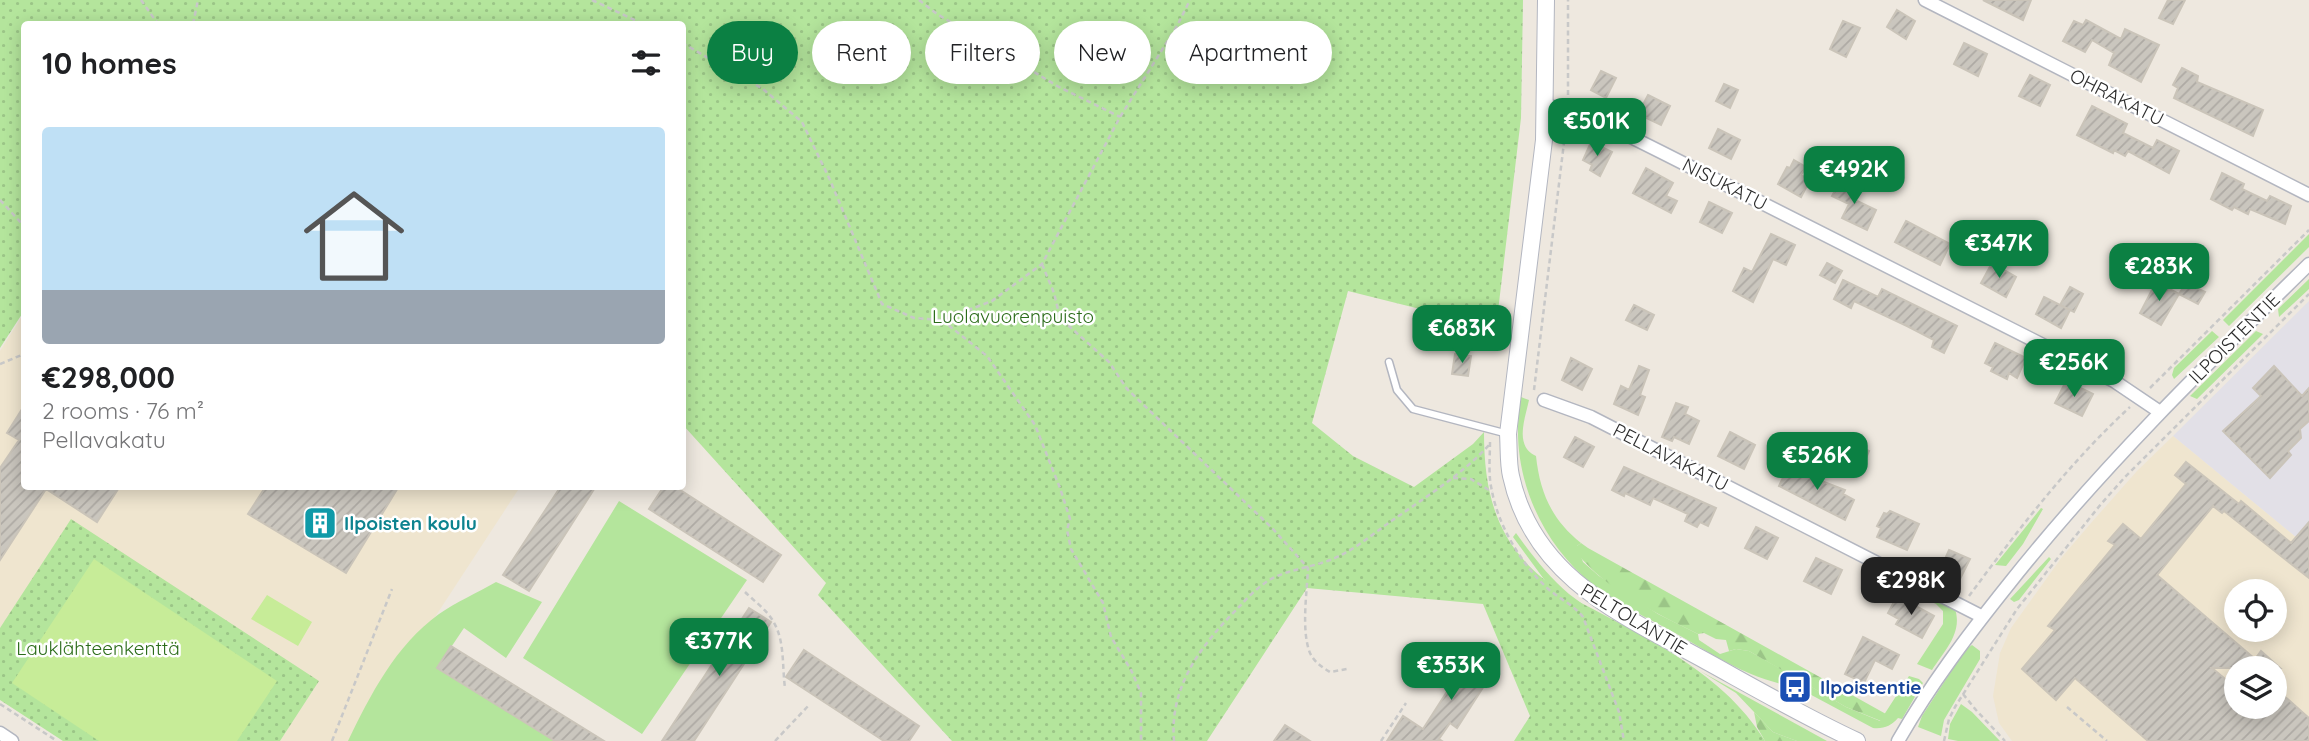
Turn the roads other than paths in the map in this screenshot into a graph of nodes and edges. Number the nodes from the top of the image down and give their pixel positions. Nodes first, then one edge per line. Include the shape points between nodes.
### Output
1 (1546, 0) edge
2 (1924, 0) edge
3 (1546, 105) junction
4 (2309, 195) edge
5 (2309, 264) edge
6 (1389, 362) dead end
7 (1539, 398) road end
8 (2160, 412) junction
9 (1508, 434) junction
10 (1981, 616) junction
11 (0, 733) edge
12 (12, 741) edge
13 (1857, 741) edge
14 (1898, 741) edge

1 - 3 street, PELTOLANTIE
2 - 4 street, OHRAKATU
3 - 8 street, NISUKATU via 1591,117 2114,381
3 - 9 street, PELTOLANTIE
5 - 8 street, ILPOISTENTIE
6 - 9 lane via 1396,390 1413,409
7 - 10 street, PELLAVAKATU via 1591,417
8 - 10 street, ILPOISTENTIE
9 - 13 street, PELTOLANTIE via 1516,493 1533,531 1569,578 1615,611
10 - 14 street, ILPOISTENTIE
11 - 12 street

